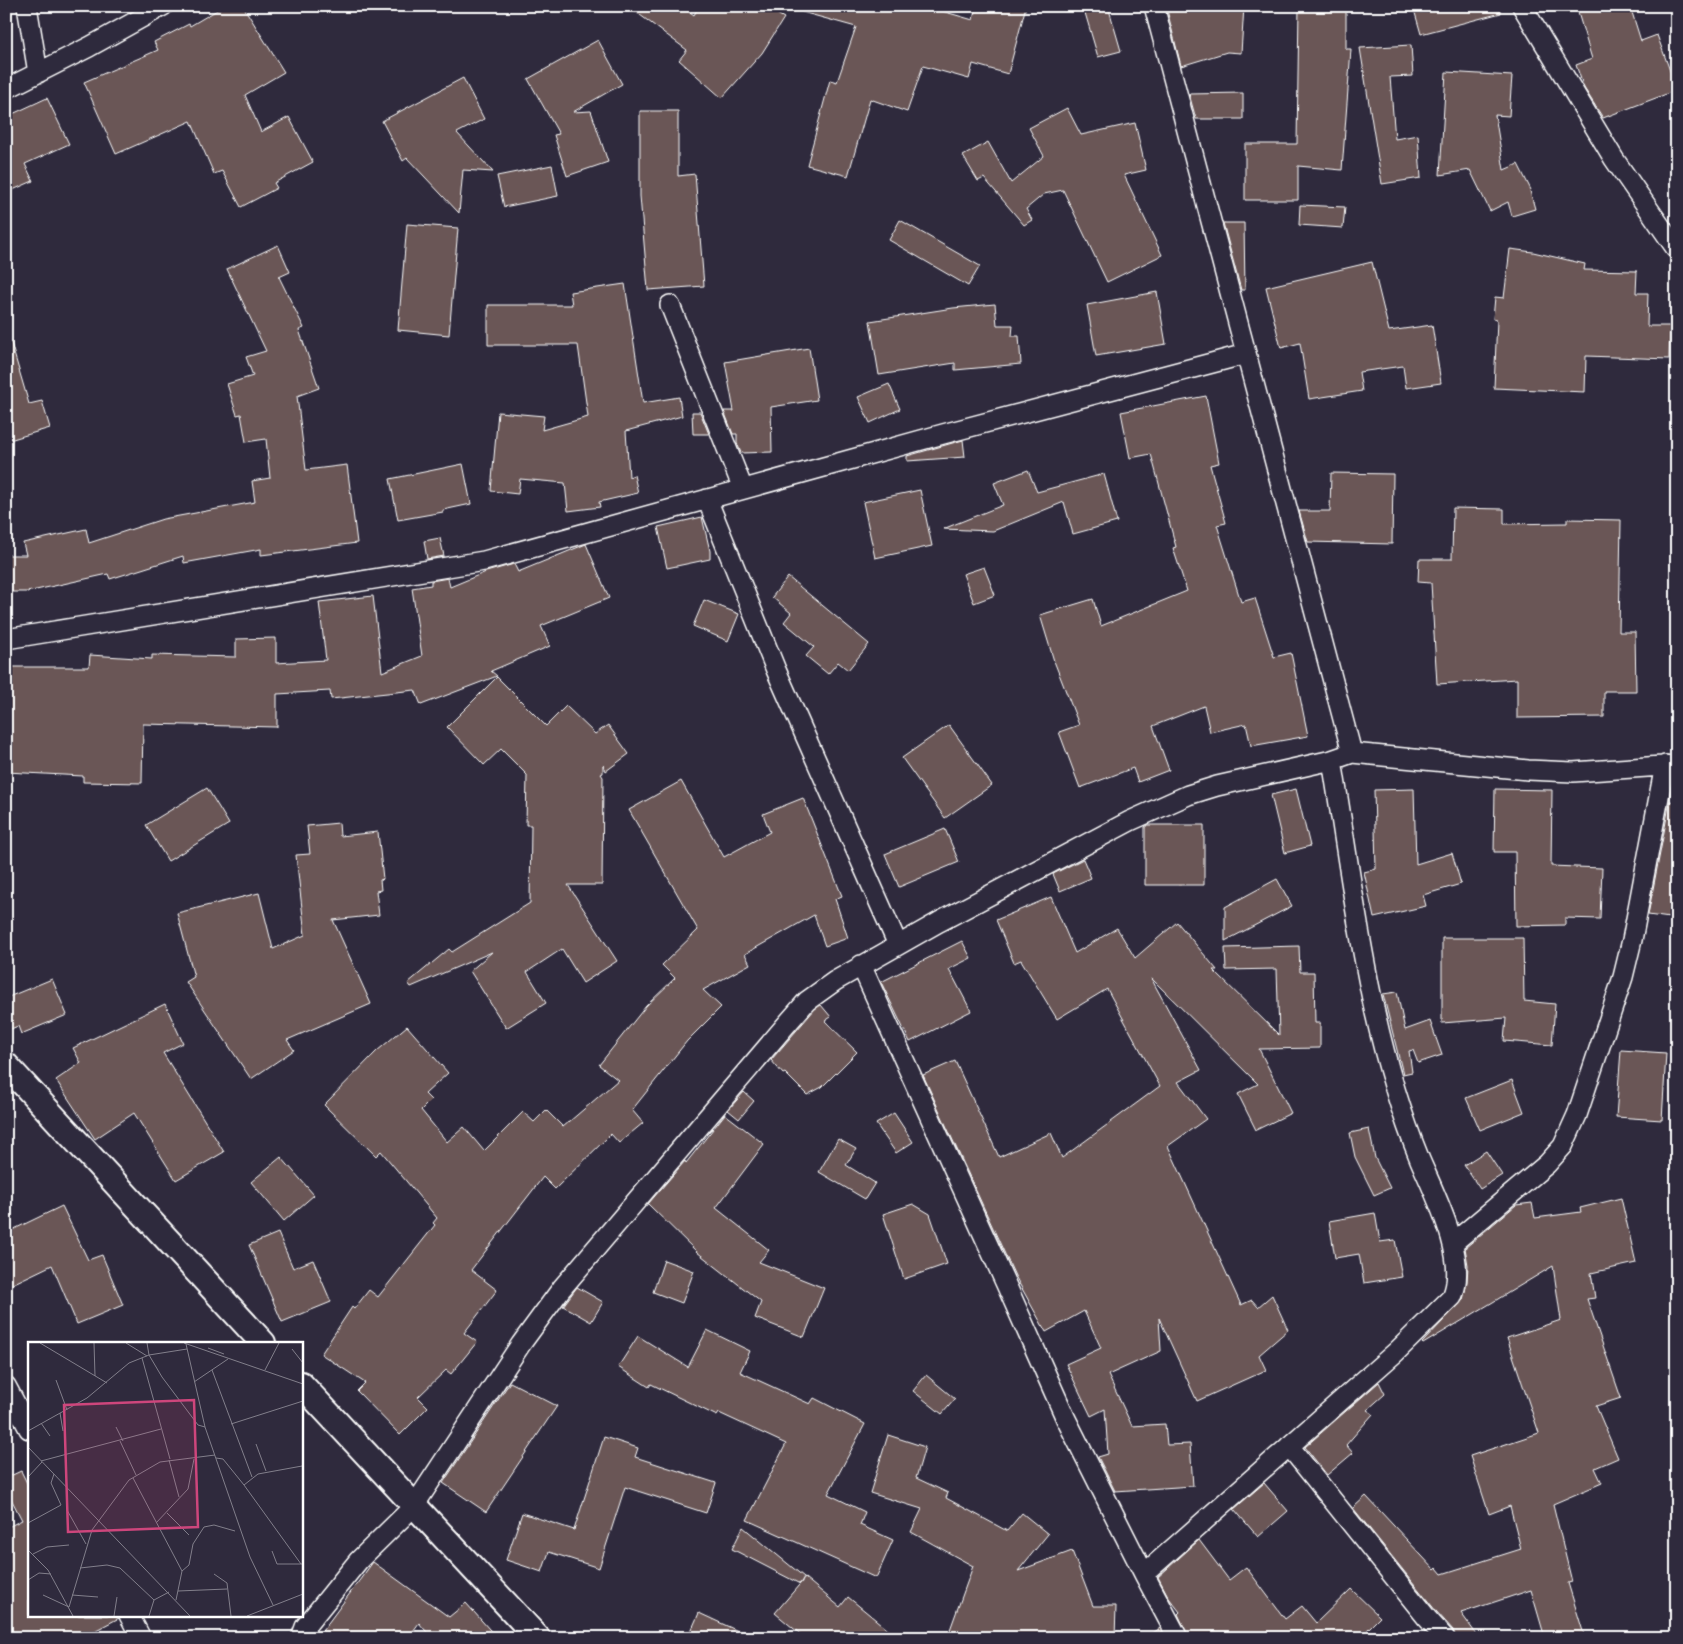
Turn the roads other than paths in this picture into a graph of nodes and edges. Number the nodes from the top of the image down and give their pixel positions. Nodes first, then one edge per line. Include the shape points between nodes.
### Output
1 (27, 6) edge
2 (163, 6) edge
3 (1154, 6) edge
4 (1522, 6) edge
5 (38, 73) junction
6 (6, 89) edge
7 (1677, 250) edge
8 (670, 305) dead end
9 (1246, 354) junction
10 (743, 489) junction
11 (707, 499) junction
12 (6, 639) edge
13 (1352, 753) junction
14 (1332, 760) junction
15 (1671, 765) edge
16 (898, 945) junction
17 (861, 965) junction
18 (6, 1065) edge
19 (1453, 1243) junction
20 (262, 1342) edge
21 (302, 1385) edge
22 (6, 1386) edge
23 (28, 1426) edge
24 (1289, 1446) junction
25 (414, 1506) junction
26 (1144, 1574) junction
27 (130, 1616) edge
28 (141, 1638) edge
29 (301, 1638) edge
30 (538, 1638) edge
31 (1178, 1638) edge
32 (1445, 1638) edge

1 - 5 street
2 - 5 street
3 - 9 street
4 - 7 street via 1614,158
5 - 6 street
8 - 10 street
9 - 10 street
9 - 13 street
10 - 11 street
11 - 12 street via 484,561
11 - 16 street via 776,670
13 - 14 street
13 - 15 street via 1573,772
14 - 16 street via 1188,795 1130,821
14 - 19 street via 1372,1004 1406,1126
15 - 19 street via 1625,968 1577,1115 1563,1146 1547,1164
16 - 17 street
17 - 25 street via 807,1001 562,1288
17 - 26 street via 1066,1419
18 - 20 street
19 - 24 street via 1456,1270 1452,1297 1396,1352
21 - 25 street
22 - 23 street
24 - 26 street
24 - 32 street
25 - 29 street via 359,1560 305,1627
25 - 30 street
26 - 31 street
27 - 28 street

